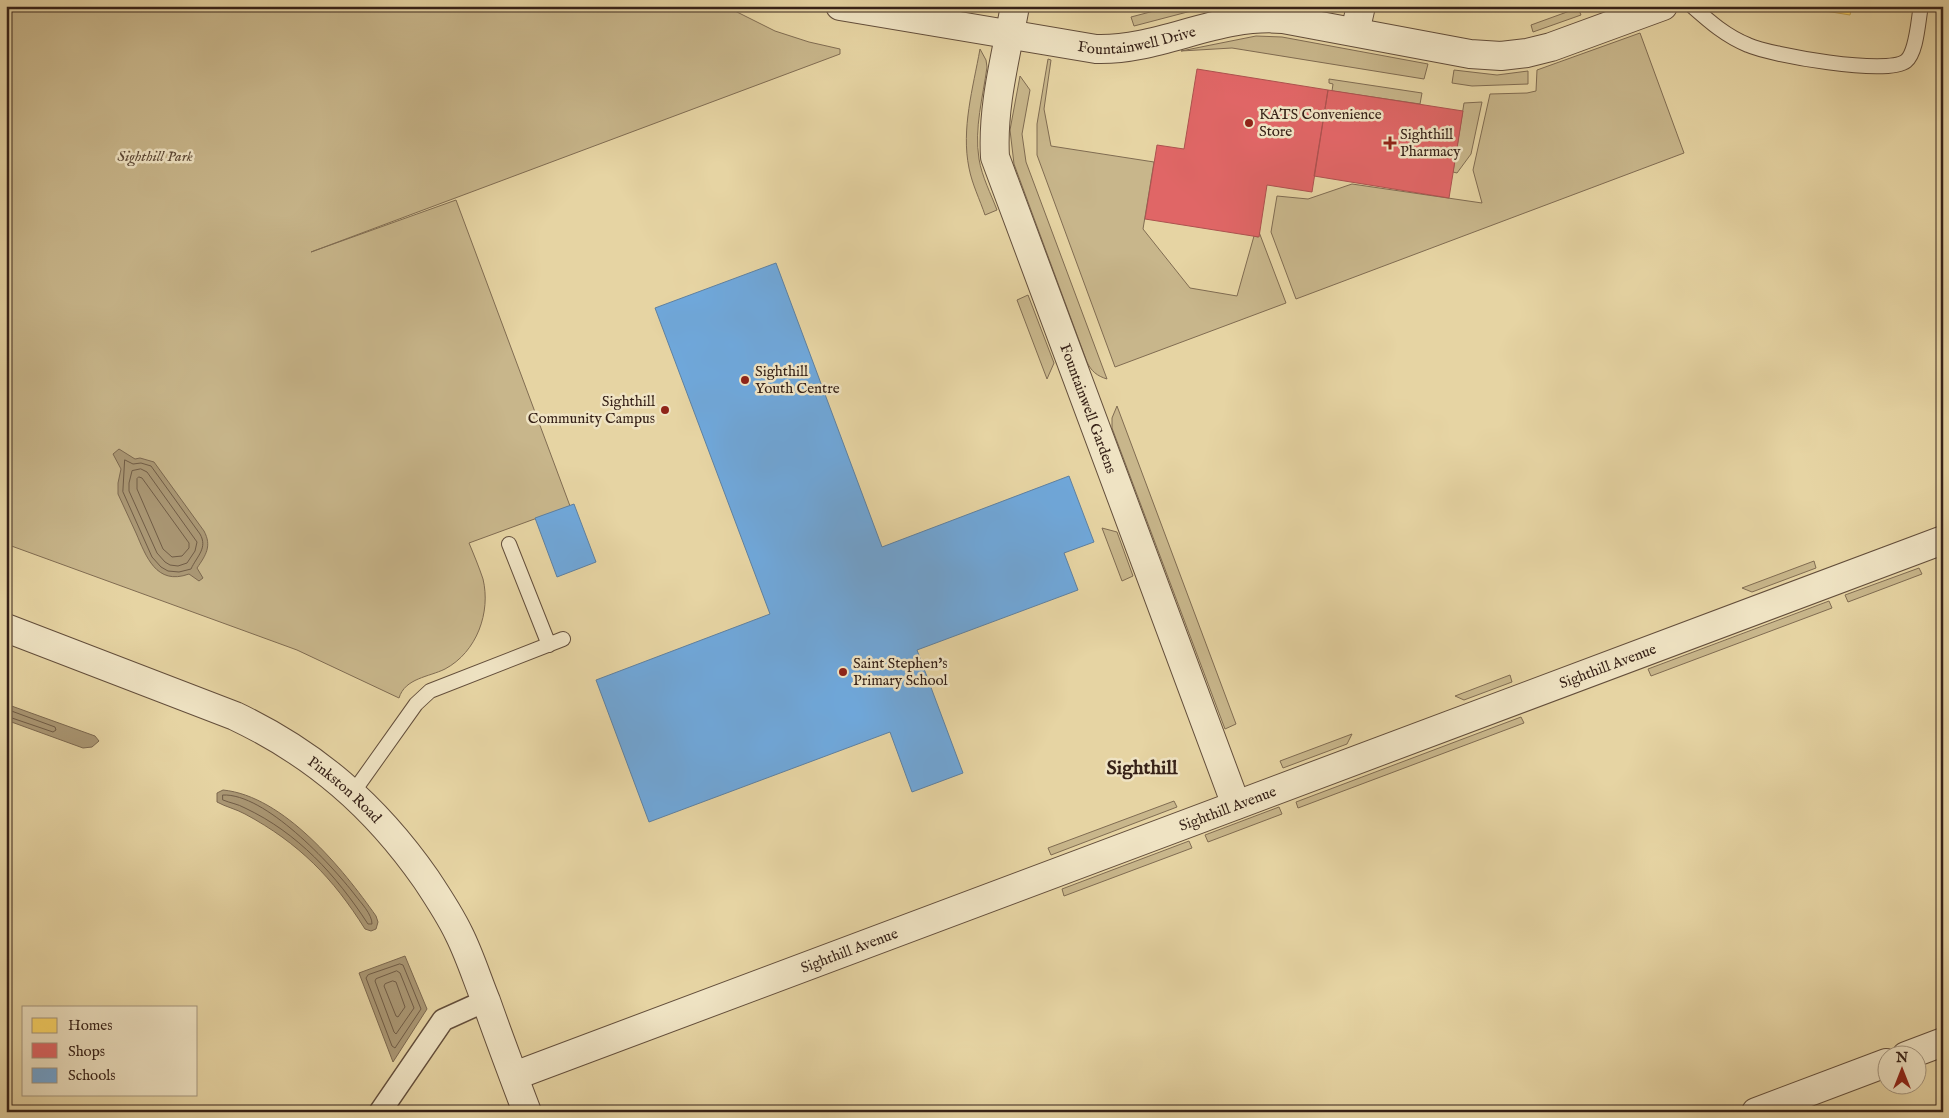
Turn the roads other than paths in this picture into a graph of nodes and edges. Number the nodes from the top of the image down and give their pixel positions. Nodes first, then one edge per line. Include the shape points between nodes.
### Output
1 (840, 6) edge
2 (1015, 6) edge
3 (1361, 6) edge
4 (1663, 6) edge
5 (1692, 6) edge
6 (1921, 6) edge
7 (1355, 32) junction
8 (1010, 34) junction
9 (1943, 540) edge
10 (509, 544) dead end
11 (6, 628) edge
12 (563, 639) dead end
13 (549, 645) junction
14 (352, 794) junction
15 (1236, 805) junction
16 (485, 1001) junction
17 (1943, 1042) edge
18 (1926, 1048) edge
19 (1876, 1067) edge
20 (514, 1076) junction
21 (380, 1112) edge
22 (527, 1112) edge
23 (1756, 1112) edge

1 - 8 street, Fountainwell Drive
2 - 8 street, Fountainwell Gardens
3 - 7 street
4 - 7 street, Fountainwell Drive via 1551,47 1501,56 1470,54
5 - 6 lane via 1718,29 1751,47 1834,64 1877,67 1899,65 1911,56
7 - 8 street, Fountainwell Drive via 1262,18 1225,23 1136,47 1116,49 1096,49
8 - 15 street, Fountainwell Gardens via 993,131 995,157
9 - 15 street, Sighthill Avenue
10 - 13 lane
11 - 14 street, Pinkston Road via 257,726 311,760
12 - 13 lane
13 - 14 lane via 430,691 416,704
14 - 16 street, Pinkston Road via 398,842 439,899 459,933
15 - 20 street, Sighthill Avenue
16 - 20 street, Pinkston Road
16 - 21 street via 443,1020
17 - 18 street
19 - 23 street
20 - 22 street, Pinkston Road

